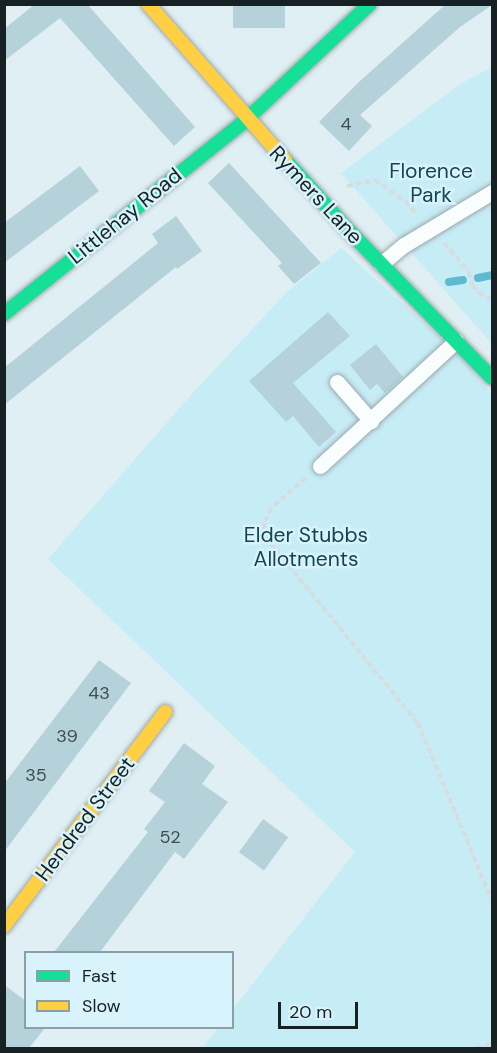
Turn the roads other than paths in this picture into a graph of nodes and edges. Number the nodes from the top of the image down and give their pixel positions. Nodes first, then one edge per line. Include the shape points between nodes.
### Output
1 (148, 4) edge
2 (370, 4) edge
3 (247, 119) junction
4 (492, 192) edge
5 (381, 264) junction
6 (4, 314) edge
7 (456, 341) junction
8 (492, 378) edge
9 (337, 382) dead end
10 (370, 421) junction
11 (320, 466) road end
12 (165, 712) dead end
13 (4, 926) edge

1 - 3 street, Rymers Lane
2 - 3 street, Littlehay Road
3 - 5 street, Rymers Lane
3 - 6 street, Littlehay Road
4 - 5 lane
5 - 7 street, Rymers Lane
7 - 8 street, Rymers Lane
7 - 10 lane
9 - 10 lane
10 - 11 lane
12 - 13 street, Hendred Street

